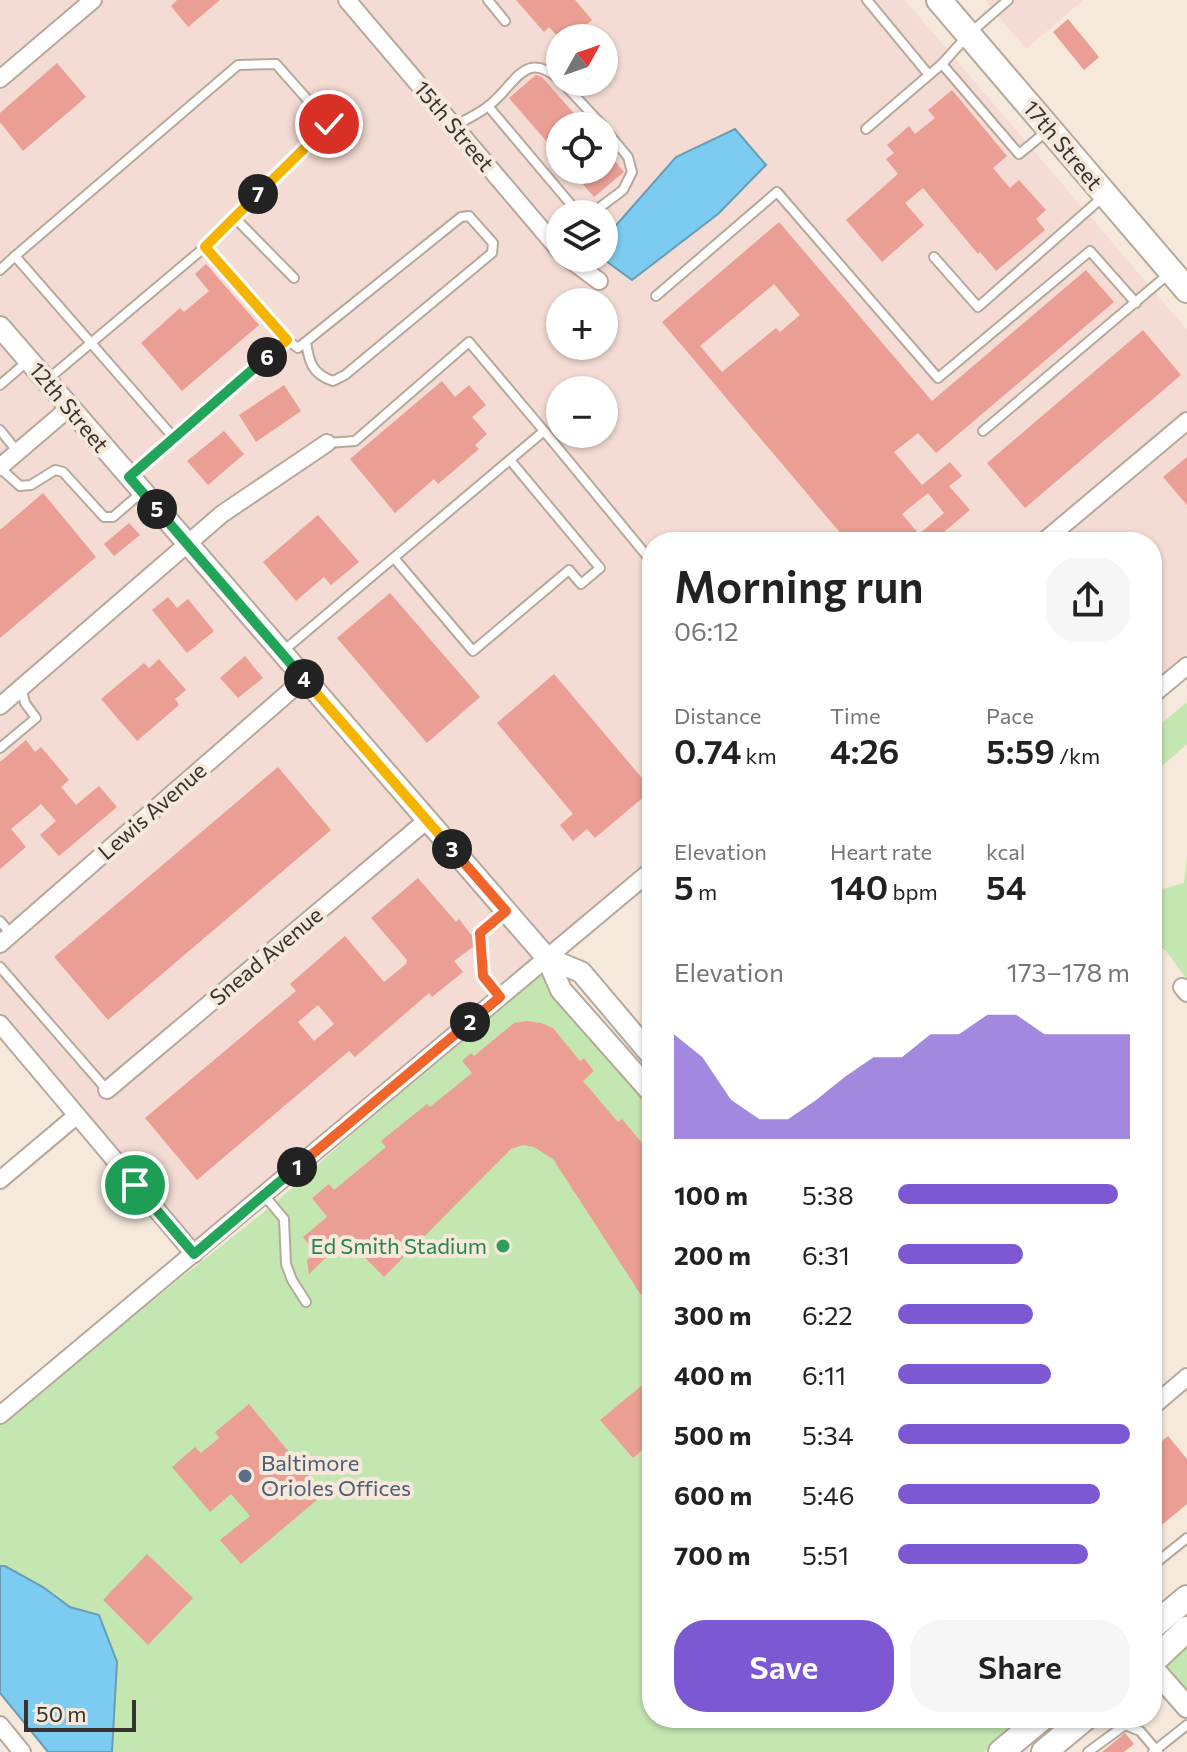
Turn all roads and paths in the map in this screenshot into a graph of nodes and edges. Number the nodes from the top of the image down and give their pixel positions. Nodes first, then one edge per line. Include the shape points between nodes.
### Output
1 (93, 0) edge
2 (347, 0) edge
3 (488, 0) edge
4 (867, 0) edge
5 (939, 0) edge
6 (1008, 0) edge
7 (505, 21) dead end
8 (969, 34) junction
9 (942, 64) junction
10 (546, 69) edge
11 (929, 75) junction
12 (0, 79) edge
13 (578, 96) edge
14 (488, 106) junction
15 (591, 112) edge
16 (454, 126) junction
17 (866, 129) dead end
18 (1049, 129) junction
19 (618, 145) edge
20 (1105, 195) junction
21 (567, 200) edge
22 (610, 200) edge
23 (234, 217) junction
24 (546, 232) edge
25 (205, 247) junction
26 (15, 256) junction
27 (934, 257) dead end
28 (0, 270) edge
29 (588, 272) edge
30 (294, 278) dead end
31 (599, 281) dead end
32 (1179, 281) edge
33 (656, 296) dead end
34 (1136, 303) junction
35 (0, 327) edge
36 (287, 340) junction
37 (306, 342) junction
38 (91, 343) junction
39 (29, 360) junction
40 (46, 381) junction
41 (0, 385) edge
42 (69, 408) junction
43 (1187, 421) edge
44 (0, 430) edge
45 (544, 431) junction
46 (983, 431) dead end
47 (174, 438) junction
48 (327, 443) joint
49 (17, 451) junction
50 (510, 460) junction
51 (0, 467) edge
52 (136, 485) junction
53 (1055, 532) edge
54 (187, 544) junction
55 (642, 550) edge
56 (394, 558) junction
57 (281, 653) junction
58 (1187, 666) edge
59 (304, 679) junction
60 (21, 687) junction
61 (1162, 687) edge
62 (0, 706) edge
63 (0, 748) edge
64 (426, 821) junction
65 (642, 878) edge
66 (506, 911) junction
67 (0, 921) edge
68 (6, 939) edge
69 (547, 958) junction
70 (0, 967) edge
71 (500, 997) junction
72 (0, 1024) edge
73 (642, 1044) edge
74 (642, 1082) edge
75 (107, 1090) joint
76 (76, 1116) junction
77 (0, 1180) edge
78 (264, 1195) junction
79 (194, 1254) junction
80 (306, 1302) dead end
81 (1187, 1377) edge
82 (1162, 1398) edge
83 (0, 1415) edge
84 (1187, 1538) edge
85 (1162, 1558) edge
86 (1187, 1598) edge
87 (1162, 1619) edge
88 (1187, 1629) edge
89 (1162, 1654) edge
90 (1162, 1676) edge
91 (1187, 1707) edge
92 (0, 1725) edge
93 (1187, 1725) edge
94 (1030, 1728) edge
95 (1073, 1728) edge
96 (1121, 1728) edge
97 (1132, 1728) edge
98 (1155, 1751) edge
99 (22, 1752) edge
100 (1001, 1752) edge
101 (1044, 1752) edge
102 (1088, 1752) edge

1 - 12 street
2 - 16 street, 15th Street
3 - 7 lane
4 - 11 lane
5 - 8 main road, 17th Street
6 - 8 lane
8 - 9 lane
8 - 18 main road, 17th Street
9 - 11 lane
9 - 18 lane via 1019,154
10 - 14 lane via 536,66 512,79
11 - 17 lane
13 - 15 lane
14 - 16 lane
14 - 21 lane
16 - 24 street, 15th Street
18 - 20 main road, 17th Street
19 - 22 lane via 632,172 623,190
20 - 27 lane via 978,307
20 - 32 main road, 17th Street
23 - 25 lane
23 - 26 lane via 329,124 276,64 238,65
23 - 30 lane
25 - 36 lane
25 - 38 lane
26 - 28 lane
26 - 38 lane
29 - 31 street, 15th Street
32 - 34 lane
33 - 34 lane via 777,192 938,378 1090,251
34 - 46 lane
35 - 39 street, 12th Street
36 - 37 lane via 298,348
36 - 47 lane
37 - 37 lane via 461,217 469,216 493,243 492,253 345,375 333,381 321,377 308,358
38 - 40 lane
38 - 47 lane
39 - 40 street, 12th Street
39 - 41 lane
40 - 42 street, 12th Street
42 - 49 street
42 - 52 street, 12th Street
43 - 53 street
44 - 49 lane
45 - 48 lane via 469,342 355,441
45 - 50 lane
45 - 55 lane
47 - 52 lane
48 - 54 street
49 - 51 street
50 - 56 lane
50 - 56 lane via 600,568 581,584 569,570 473,651
51 - 52 lane via 20,486 55,470 63,472 104,517 113,517
52 - 54 street, 12th Street
54 - 57 street, 12th Street
54 - 60 street
56 - 57 lane
57 - 59 street, 12th Street
58 - 61 street
59 - 64 street, 12th Street
59 - 68 street, Lewis Avenue
60 - 62 street
60 - 63 lane via 36,718
64 - 66 street, 12th Street
64 - 75 street, Snead Avenue
65 - 69 street
66 - 69 street, 12th Street
66 - 71 lane via 480,933 483,976
67 - 68 lane
69 - 71 street
69 - 73 street, 12th Street via 581,972
69 - 74 street, 12th Street via 561,990
70 - 75 lane
71 - 78 street
72 - 76 street
76 - 77 street
76 - 79 street
78 - 79 street
78 - 80 lane via 284,1219 286,1264
79 - 83 street
81 - 82 street
84 - 85 lane
86 - 87 main road
88 - 89 main road
90 - 91 street
92 - 99 street
93 - 98 lane
94 - 100 main road
95 - 101 main road
96 - 102 lane
97 - 98 lane

